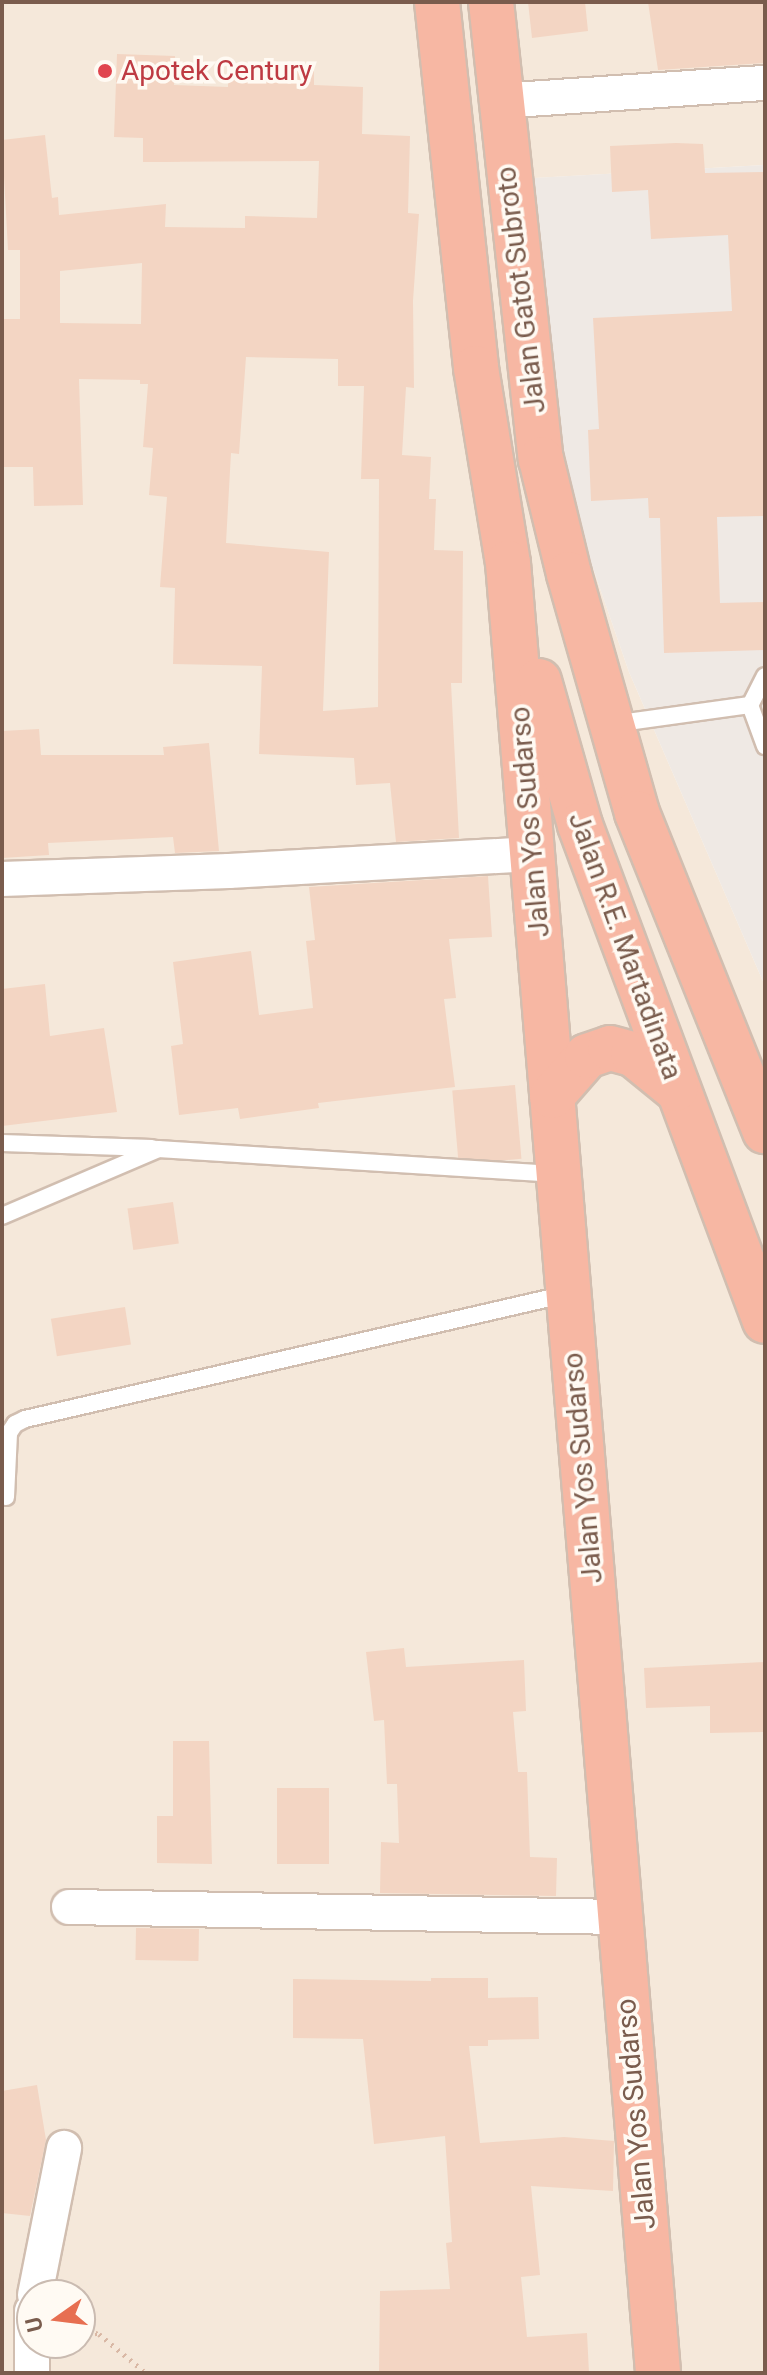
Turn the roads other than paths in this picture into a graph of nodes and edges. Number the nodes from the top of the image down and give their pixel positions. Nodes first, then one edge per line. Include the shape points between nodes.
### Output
1 (437, 2) edge
2 (491, 2) edge
3 (765, 83) edge
4 (499, 101) junction
5 (508, 563) junction
6 (569, 574) joint
7 (765, 676) edge
8 (750, 705) junction
9 (610, 724) junction
10 (765, 746) edge
11 (532, 854) junction
12 (2, 879) edge
13 (676, 1089) junction
14 (552, 1096) junction
15 (765, 1131) edge
16 (2, 1143) edge
17 (158, 1149) junction
18 (559, 1174) junction
19 (2, 1216) edge
20 (568, 1293) junction
21 (765, 1321) edge
22 (6, 1497) dead end
23 (69, 1907) dead end
24 (620, 1917) junction
25 (64, 2148) dead end
26 (38, 2279) edge
27 (658, 2373) edge

1 - 5 highway, Jalan Gatot Subroto via 476,368
2 - 4 highway, Jalan Gatot Subroto
3 - 4 street
4 - 6 highway, Jalan Gatot Subroto via 541,459
5 - 11 highway, Jalan Yos Sudarso
5 - 13 highway, Jalan R.E. Martadinata via 580,825
6 - 9 highway, Jalan R.E. Martadinata
7 - 8 lane
8 - 9 lane
8 - 10 lane
9 - 15 highway, Jalan R.E. Martadinata via 673,910
11 - 12 street
11 - 14 highway, Jalan Yos Sudarso
13 - 14 highway via 633,1054 610,1048 587,1056
13 - 21 highway, Jalan R.E. Martadinata
14 - 18 highway, Jalan Yos Sudarso
16 - 17 lane
17 - 18 lane
17 - 19 lane
18 - 20 highway, Jalan Yos Sudarso
20 - 22 lane via 25,1419 9,1433
20 - 24 highway, Jalan Yos Sudarso
23 - 24 street
24 - 27 highway, Jalan Yos Sudarso
25 - 26 street

